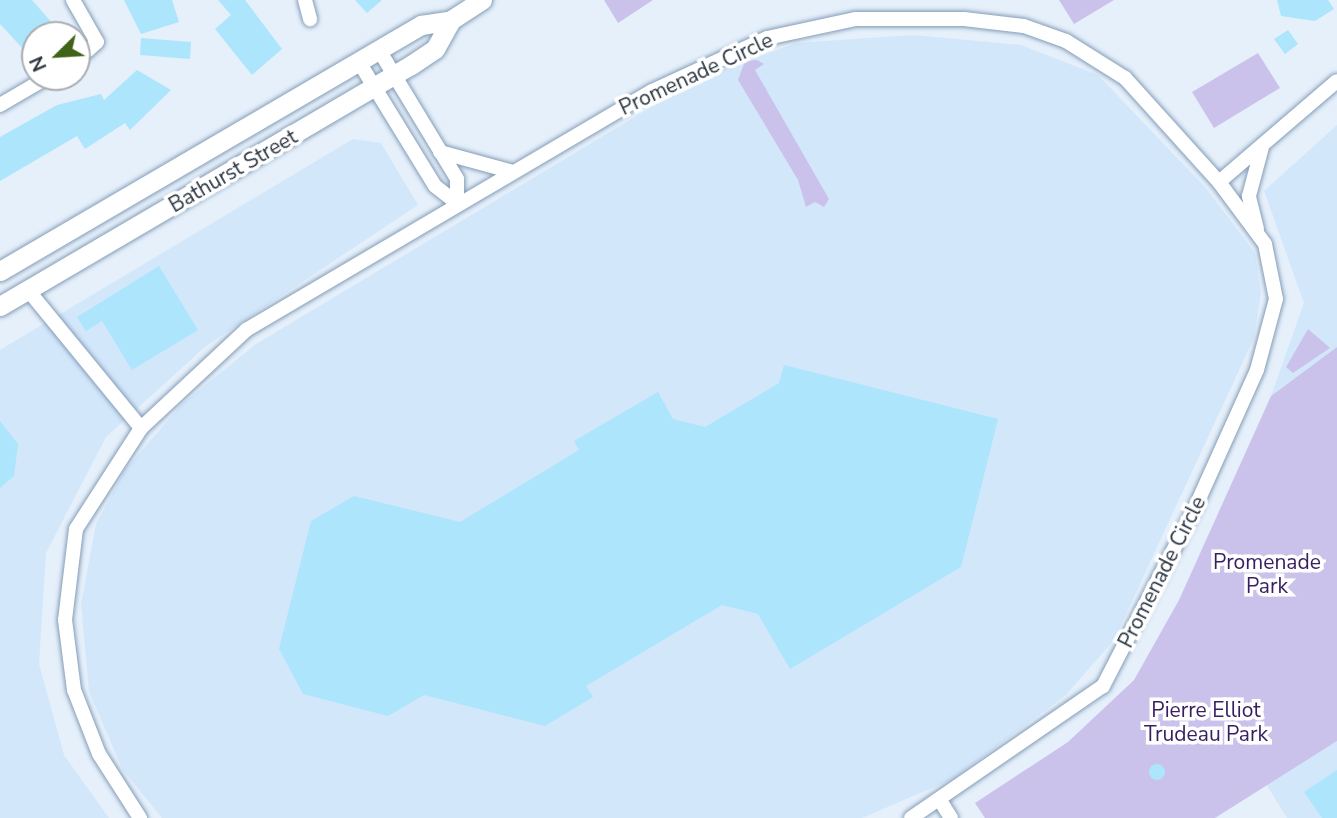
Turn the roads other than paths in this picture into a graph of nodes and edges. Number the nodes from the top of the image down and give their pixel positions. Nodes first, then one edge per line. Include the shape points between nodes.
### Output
1 (72, 0) edge
2 (305, 0) edge
3 (482, 0) edge
4 (310, 19) dead end
5 (451, 20) junction
6 (84, 21) edge
7 (91, 32) edge
8 (91, 47) edge
9 (379, 50) junction
10 (359, 62) junction
11 (393, 76) junction
12 (1337, 81) edge
13 (375, 88) junction
14 (24, 91) edge
15 (0, 105) edge
16 (1263, 144) junction
17 (440, 152) junction
18 (509, 172) junction
19 (1219, 181) junction
20 (457, 203) junction
21 (1259, 237) junction
22 (0, 271) edge
23 (28, 290) junction
24 (0, 306) edge
25 (141, 428) junction
26 (941, 802) junction
27 (140, 818) edge
28 (911, 818) edge
29 (951, 818) edge

1 - 6 street
2 - 4 street
3 - 5 main road, Bathurst Street
5 - 9 main road, Bathurst Street via 421,25
5 - 11 main road, Bathurst Street via 435,49
7 - 8 street via 97,42
9 - 10 main road, Bathurst Street
9 - 11 street
10 - 13 street
10 - 22 main road, Bathurst Street
11 - 13 main road, Bathurst Street
11 - 17 street
12 - 16 street
13 - 20 street via 435,187
13 - 23 main road, Bathurst Street
14 - 15 street
16 - 19 street
16 - 21 street, Promenade Circle via 1249,195
17 - 18 street
17 - 20 street via 457,179
18 - 19 street, Promenade Circle via 652,91 767,38 856,19 964,19 1024,26 1091,54 1147,98
18 - 20 street, Promenade Circle
19 - 21 street, Promenade Circle
20 - 25 street, Promenade Circle via 246,330
21 - 26 street, Promenade Circle via 1273,270 1276,299 1266,339 1157,591 1103,686
23 - 24 main road, Bathurst Street
23 - 25 street
25 - 27 street, Promenade Circle via 76,529 65,620 74,690 99,754
26 - 28 street, Promenade Circle
26 - 29 street

